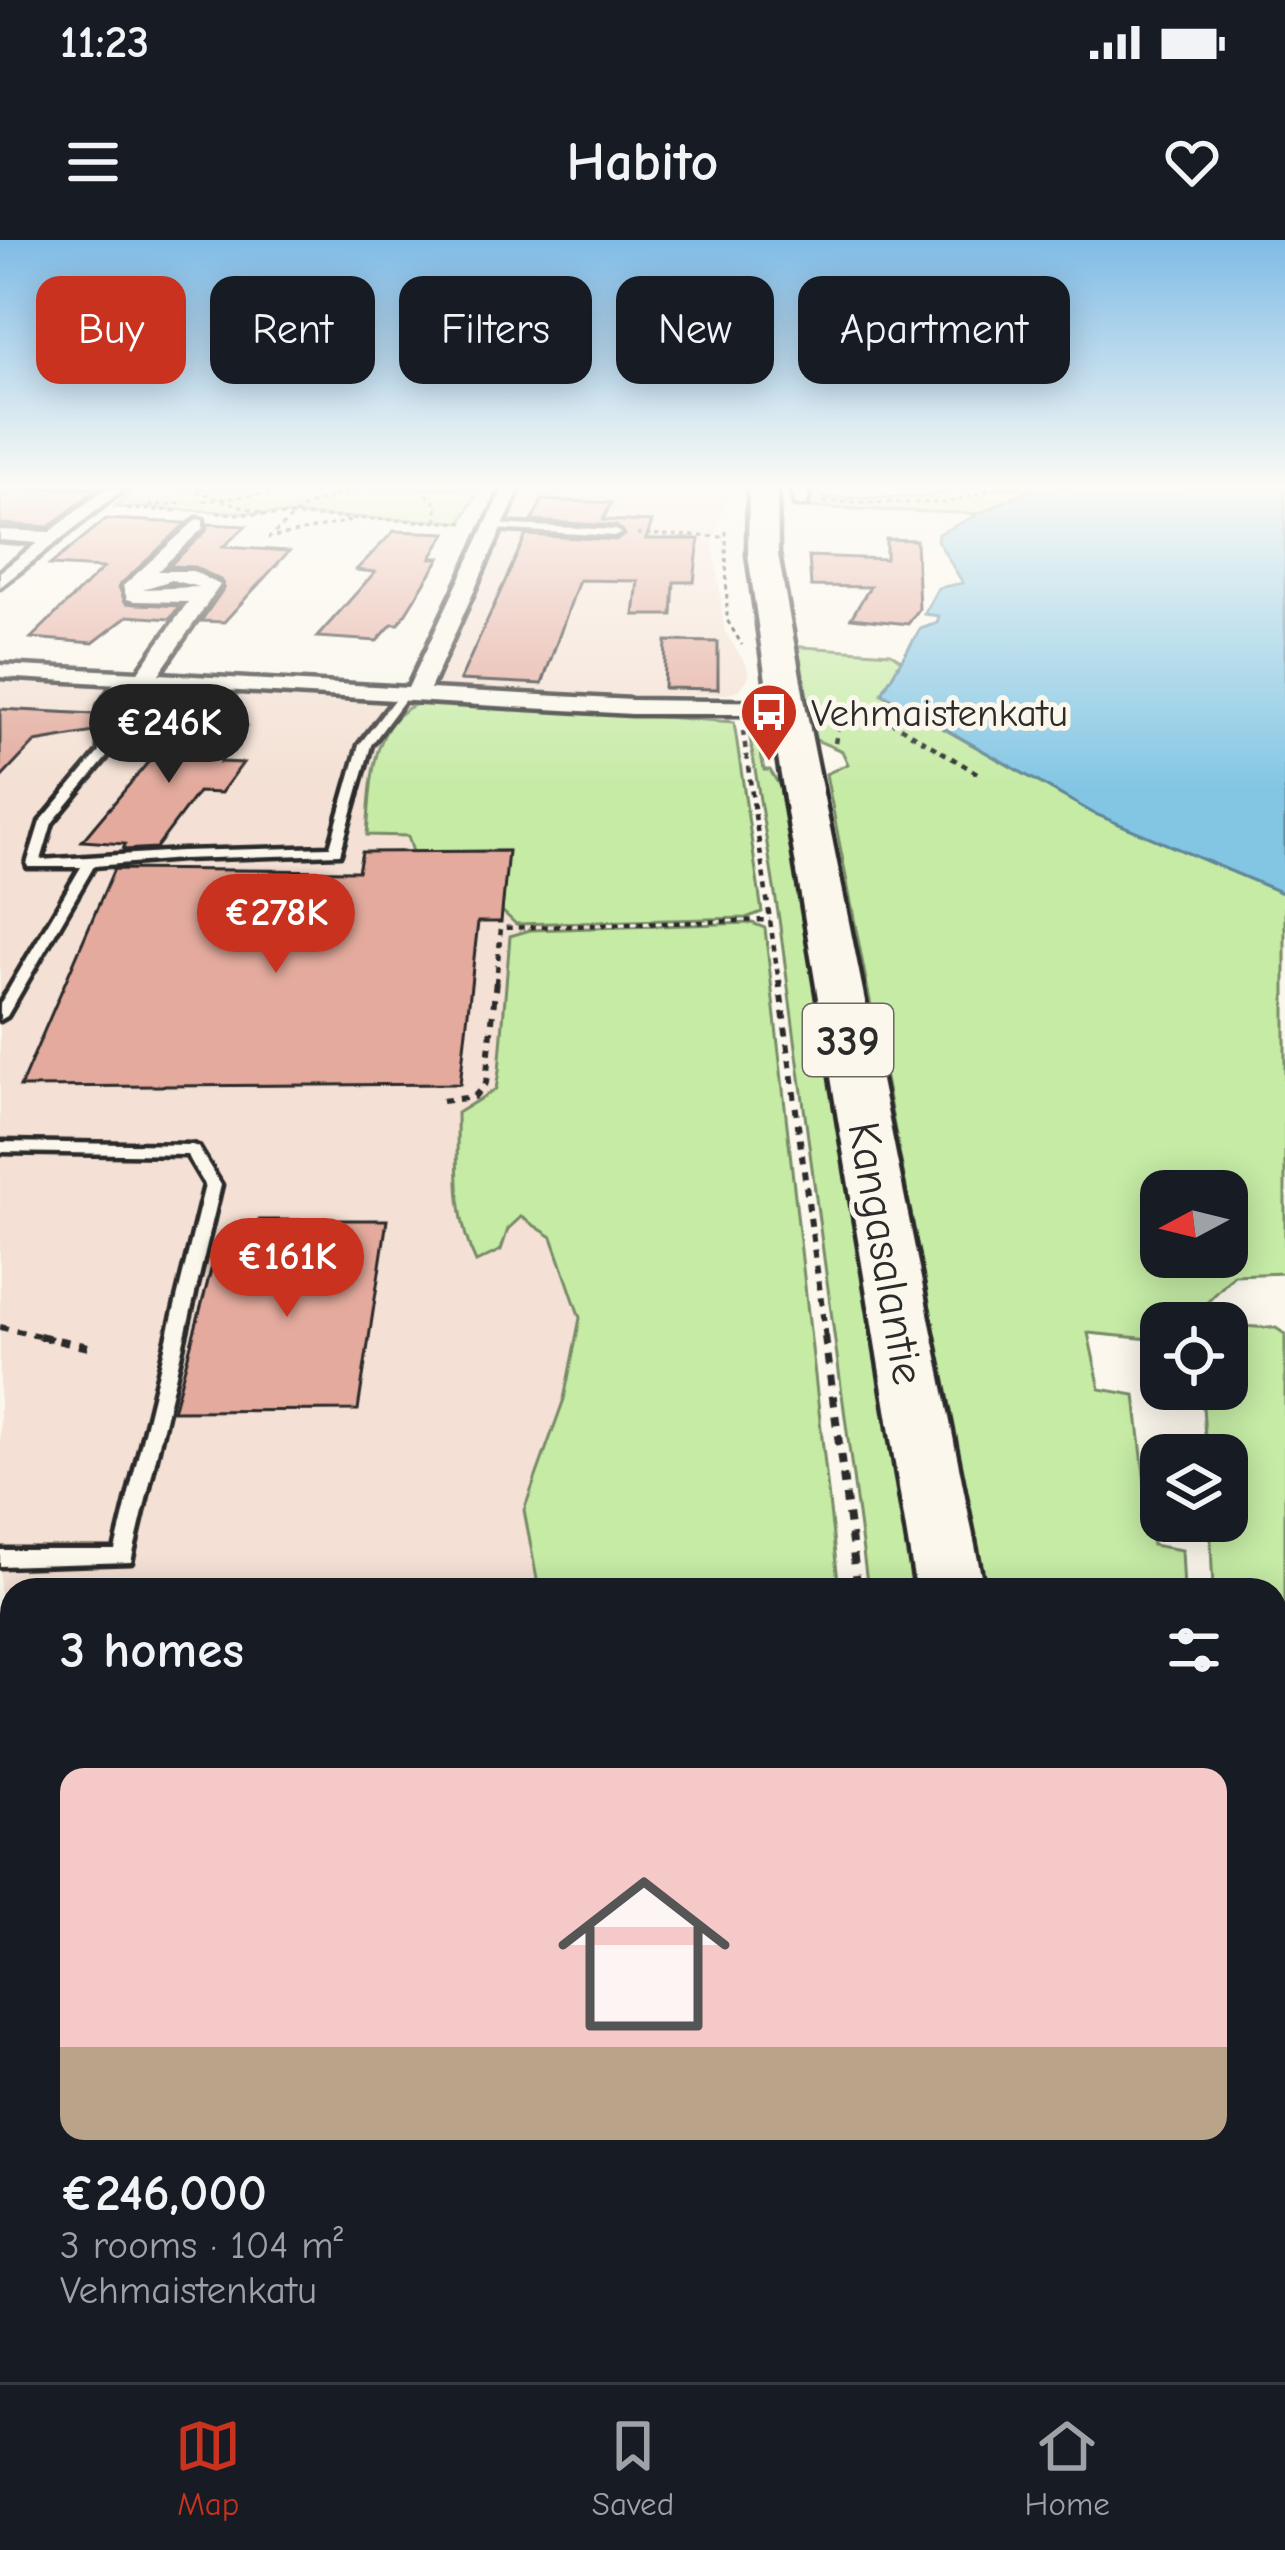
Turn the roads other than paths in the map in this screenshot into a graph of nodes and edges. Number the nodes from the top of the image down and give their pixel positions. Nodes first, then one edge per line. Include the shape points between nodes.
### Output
1 (209, 588) edge
2 (464, 588) edge
3 (764, 588) edge
4 (0, 671) edge
5 (134, 678) junction
6 (410, 694) junction
7 (766, 709) junction
8 (90, 863) junction
9 (0, 975) edge
10 (23, 978) junction
11 (0, 1016) edge
12 (0, 1147) edge
13 (0, 1558) edge
14 (947, 1578) edge

1 - 5 street
2 - 6 street
3 - 7 main road, Kangasalantie / 339
4 - 5 street
5 - 6 street
5 - 8 lane via 105,706 105,752 46,822 33,864
6 - 7 street
6 - 8 lane via 365,745 335,851
7 - 14 main road, Kangasalantie / 339
8 - 10 lane
9 - 10 lane
10 - 11 lane
12 - 13 lane via 192,1150 213,1185 124,1557

